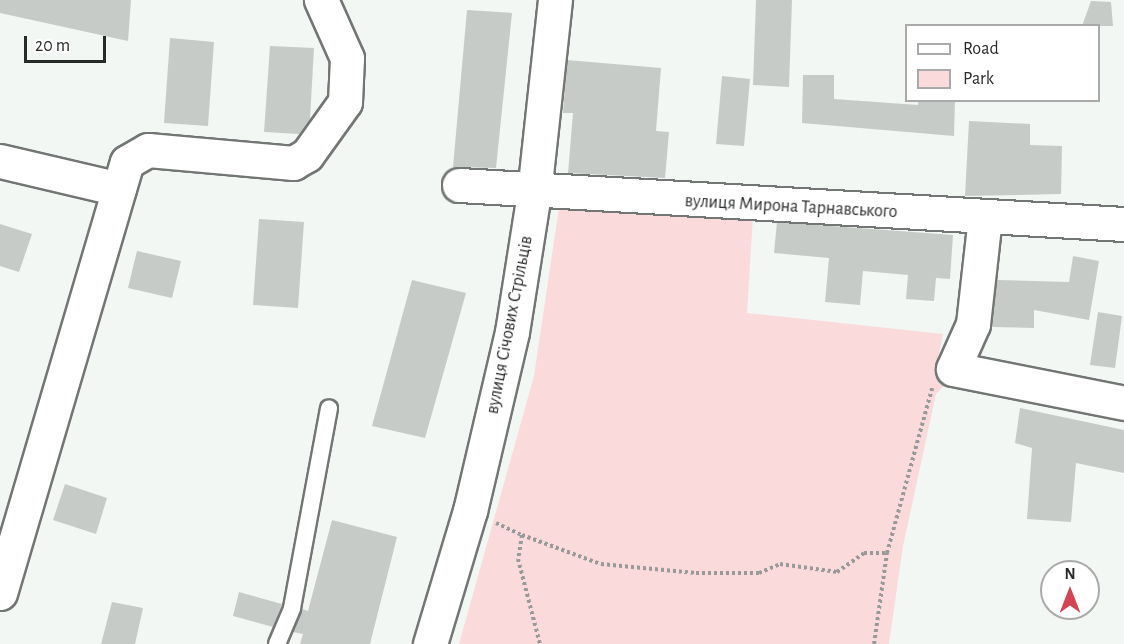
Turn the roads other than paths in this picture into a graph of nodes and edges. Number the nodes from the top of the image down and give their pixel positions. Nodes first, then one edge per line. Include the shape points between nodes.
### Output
1 (321, 0) edge
2 (555, 0) edge
3 (0, 161) edge
4 (459, 185) dead end
5 (119, 189) junction
6 (534, 193) junction
7 (985, 217) junction
8 (1124, 224) edge
9 (1124, 403) edge
10 (330, 408) dead end
11 (0, 592) edge
12 (277, 644) edge
13 (430, 644) edge

1 - 5 street via 347,58 345,102 307,155 293,163 148,150 128,162
2 - 6 street, вулиця Січових Стрільців
3 - 5 street
4 - 6 street, вулиця Мирона Тарнавського
5 - 11 street
6 - 7 street, вулиця Мирона Тарнавського
6 - 13 street, вулиця Січових Стрільців via 512,332 476,489
7 - 8 street, вулиця Мирона Тарнавського
7 - 9 street via 973,324 947,373
10 - 12 lane via 292,608

